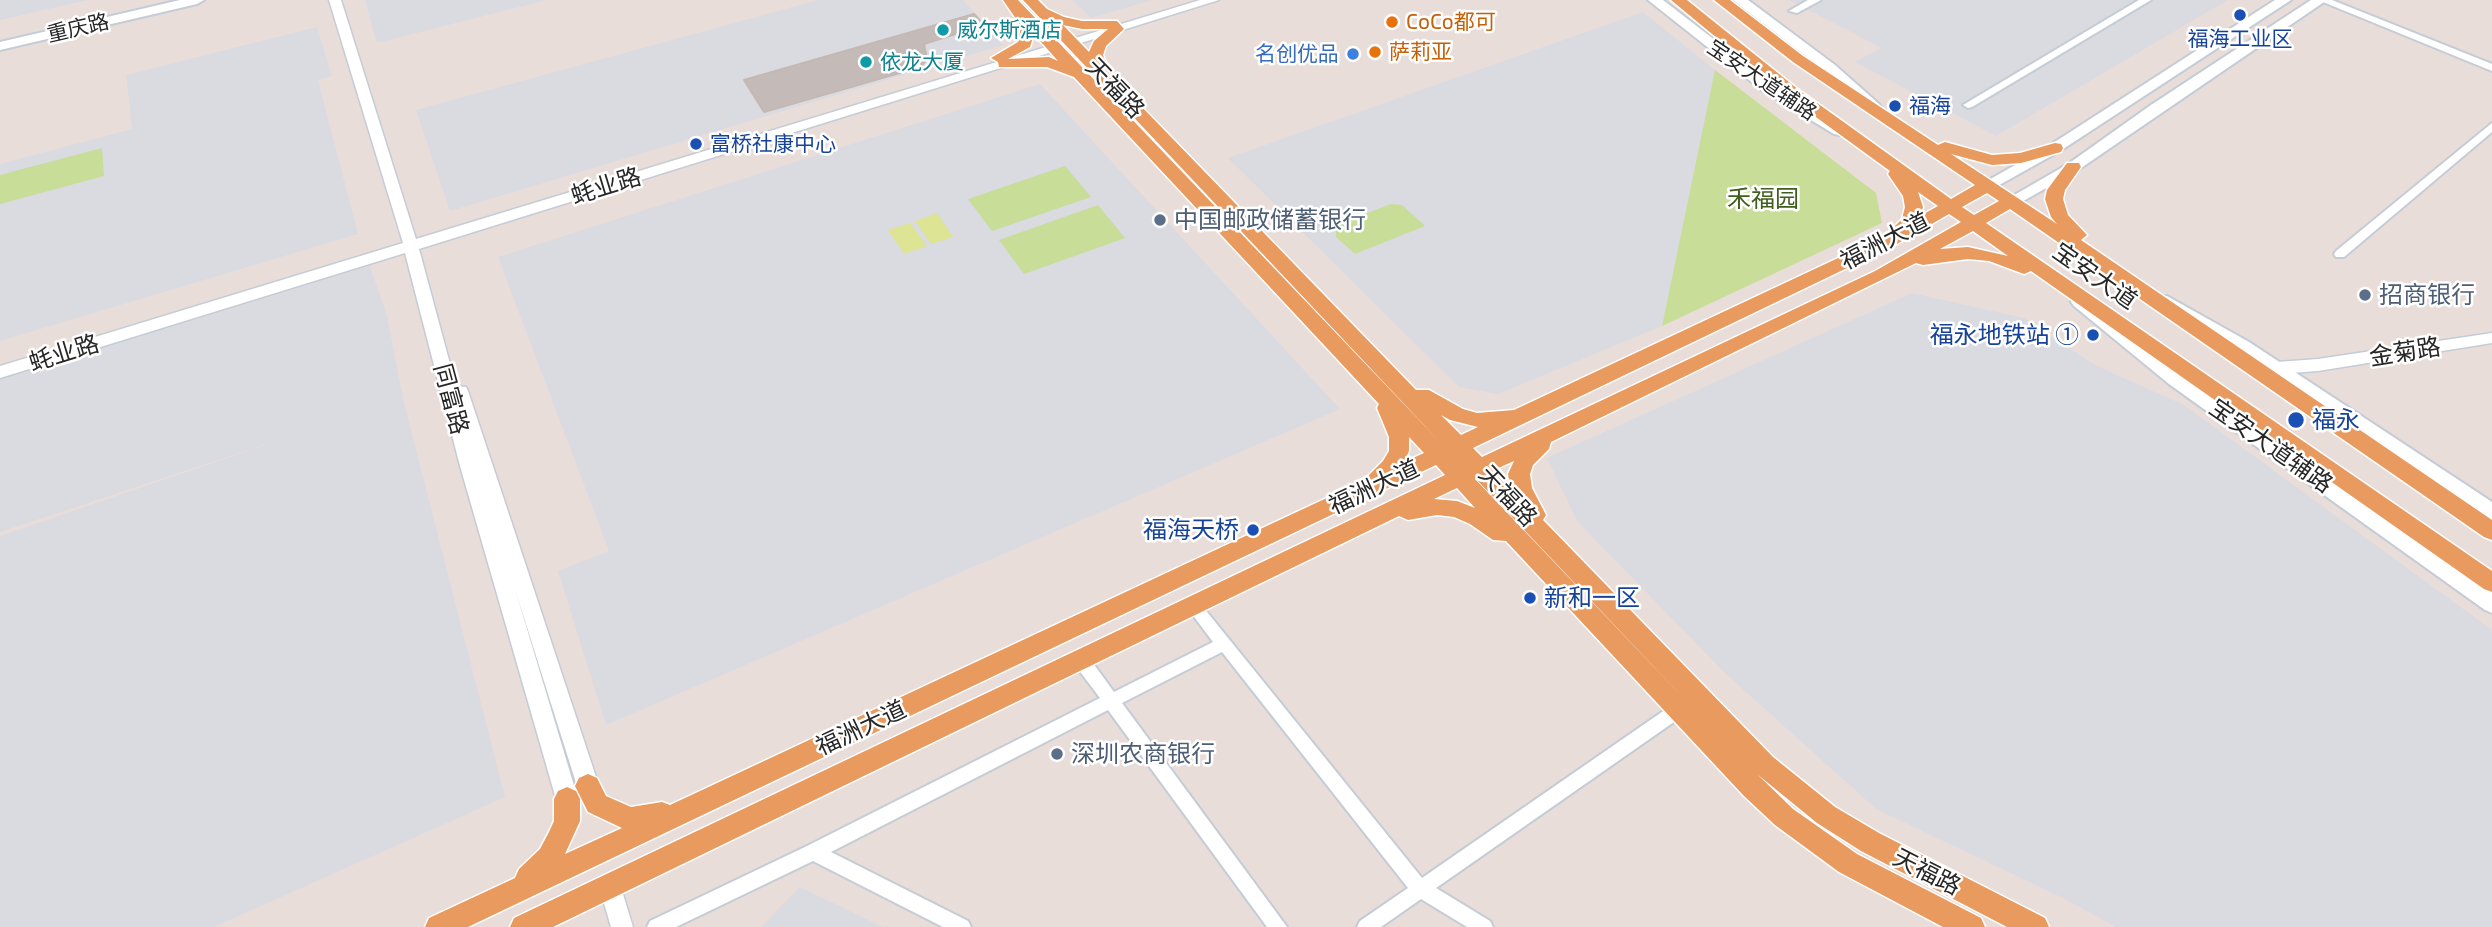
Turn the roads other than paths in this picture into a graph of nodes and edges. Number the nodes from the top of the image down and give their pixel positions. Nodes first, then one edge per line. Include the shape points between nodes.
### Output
1 (163, 0) edge
2 (197, 0) edge
3 (335, 0) edge
4 (341, 0) edge
5 (1191, 0) edge
6 (1213, 0) edge
7 (1655, 0) edge
8 (1678, 0) edge
9 (1721, 0) edge
10 (1740, 0) edge
11 (1816, 0) edge
12 (2146, 0) edge
13 (2284, 0) edge
14 (2321, 0) edge
15 (1023, 3) edge
16 (1794, 11) dead end
17 (1114, 27) junction
18 (0, 38) edge
19 (1061, 43) junction
20 (0, 46) edge
21 (1002, 61) junction
22 (2490, 64) edge
23 (1097, 80) junction
24 (1968, 105) dead end
25 (1885, 117) junction
26 (2492, 126) edge
27 (2055, 148) junction
28 (1875, 153) junction
29 (2073, 167) junction
30 (1988, 185) junction
31 (2012, 201) junction
32 (1950, 206) junction
33 (1974, 223) junction
34 (1891, 240) junction
35 (414, 241) junction
36 (2340, 254) dead end
37 (1856, 257) junction
38 (1886, 272) junction
39 (2056, 281) junction
40 (2130, 281) junction
41 (2492, 338) edge
42 (0, 364) edge
43 (2318, 365) junction
44 (2277, 368) junction
45 (0, 372) edge
46 (1388, 386) junction
47 (2309, 390) junction
48 (1539, 409) junction
49 (1564, 429) junction
50 (1450, 451) junction
51 (1471, 473) junction
52 (1345, 501) junction
53 (2492, 512) edge
54 (1362, 526) junction
55 (2492, 531) edge
56 (1546, 553) junction
57 (2492, 583) edge
58 (2492, 604) edge
59 (1194, 606) junction
60 (1223, 644) junction
61 (1082, 660) junction
62 (1110, 701) junction
63 (1678, 710) junction
64 (577, 793) junction
65 (685, 811) junction
66 (813, 852) junction
67 (610, 886) junction
68 (1419, 888) junction
69 (516, 891) junction
70 (2033, 926) edge
71 (439, 927) edge
72 (524, 927) edge
73 (622, 927) edge
74 (656, 927) edge
75 (962, 927) edge
76 (1278, 927) edge
77 (1366, 927) edge
78 (1484, 927) edge
79 (1971, 927) edge

1 - 18 main road, 重庆路
2 - 20 main road, 重庆路
3 - 35 street, 同富路
4 - 35 street, 同富路
5 - 17 street, 蚝业路
6 - 17 street, 蚝业路
7 - 28 main road, 宝安大道辅路 via 1768,88
8 - 28 main road, 宝安大道
9 - 25 main road, 宝安大道
10 - 25 main road, 宝安大道辅路 via 1830,68
11 - 16 street
12 - 24 street
13 - 27 main road, 福洲大道
14 - 22 street
14 - 29 main road, 福洲大道
15 - 17 main road via 1069,23
15 - 19 main road, 天福路
15 - 21 main road via 1027,39
17 - 19 street, 蚝业路
17 - 23 main road via 1095,55
19 - 21 street, 蚝业路
19 - 23 main road, 天福路
21 - 23 main road via 1049,62
21 - 35 street, 蚝业路
23 - 46 main road, 天福路
25 - 27 main road via 1980,158 2006,160
25 - 30 main road, 宝安大道
26 - 36 street
27 - 30 main road, 福洲大道
28 - 32 main road, 宝安大道
28 - 34 main road via 1900,177 1914,202 1910,220
29 - 31 main road, 福洲大道
29 - 40 main road via 2056,190 2056,209
30 - 31 main road, 宝安大道
30 - 32 main road, 福洲大道
31 - 33 main road, 福洲大道
31 - 40 main road, 宝安大道
32 - 33 main road, 宝安大道
32 - 34 main road, 福洲大道
33 - 38 main road, 福洲大道
33 - 39 main road, 宝安大道
34 - 37 main road, 福洲大道
35 - 42 street, 蚝业路
35 - 45 street, 蚝业路
35 - 64 street, 同富路 via 469,466
37 - 38 main road
37 - 48 main road, 福洲大道
38 - 39 main road via 1940,255 1968,253 2003,260
38 - 49 main road, 福洲大道
39 - 57 main road, 宝安大道
39 - 58 main road, 宝安大道辅路 via 2165,371
40 - 44 main road
40 - 55 main road, 宝安大道
41 - 43 street, 金菊路
43 - 44 street, 金菊路
43 - 47 street via 2309,379
44 - 47 main road
46 - 48 main road via 1477,419
46 - 50 main road, 天福路
46 - 52 main road via 1399,451 1384,473
47 - 53 main road
48 - 50 main road, 福洲大道
49 - 51 main road, 福洲大道
49 - 56 main road via 1535,449 1520,474
50 - 51 main road, 天福路
50 - 52 main road, 福洲大道
51 - 54 main road, 福洲大道
51 - 56 main road, 天福路
52 - 65 main road, 福洲大道
54 - 56 main road via 1415,510 1457,509
54 - 59 main road, 福洲大道
56 - 63 main road, 天福路
56 - 70 main road, 天福路 via 1792,790 1870,842
59 - 60 street
59 - 61 main road, 福洲大道
60 - 62 street
60 - 68 street
61 - 62 street
61 - 67 main road, 福洲大道
62 - 66 street
62 - 76 street
63 - 68 street
63 - 79 main road, 天福路 via 1753,788 1814,840 1848,863
64 - 65 main road via 630,819
64 - 69 main road via 548,858
65 - 69 main road, 福洲大道
66 - 74 street
66 - 75 street
67 - 72 main road, 福洲大道
67 - 73 street
68 - 77 street
68 - 78 street
69 - 71 main road, 福洲大道

